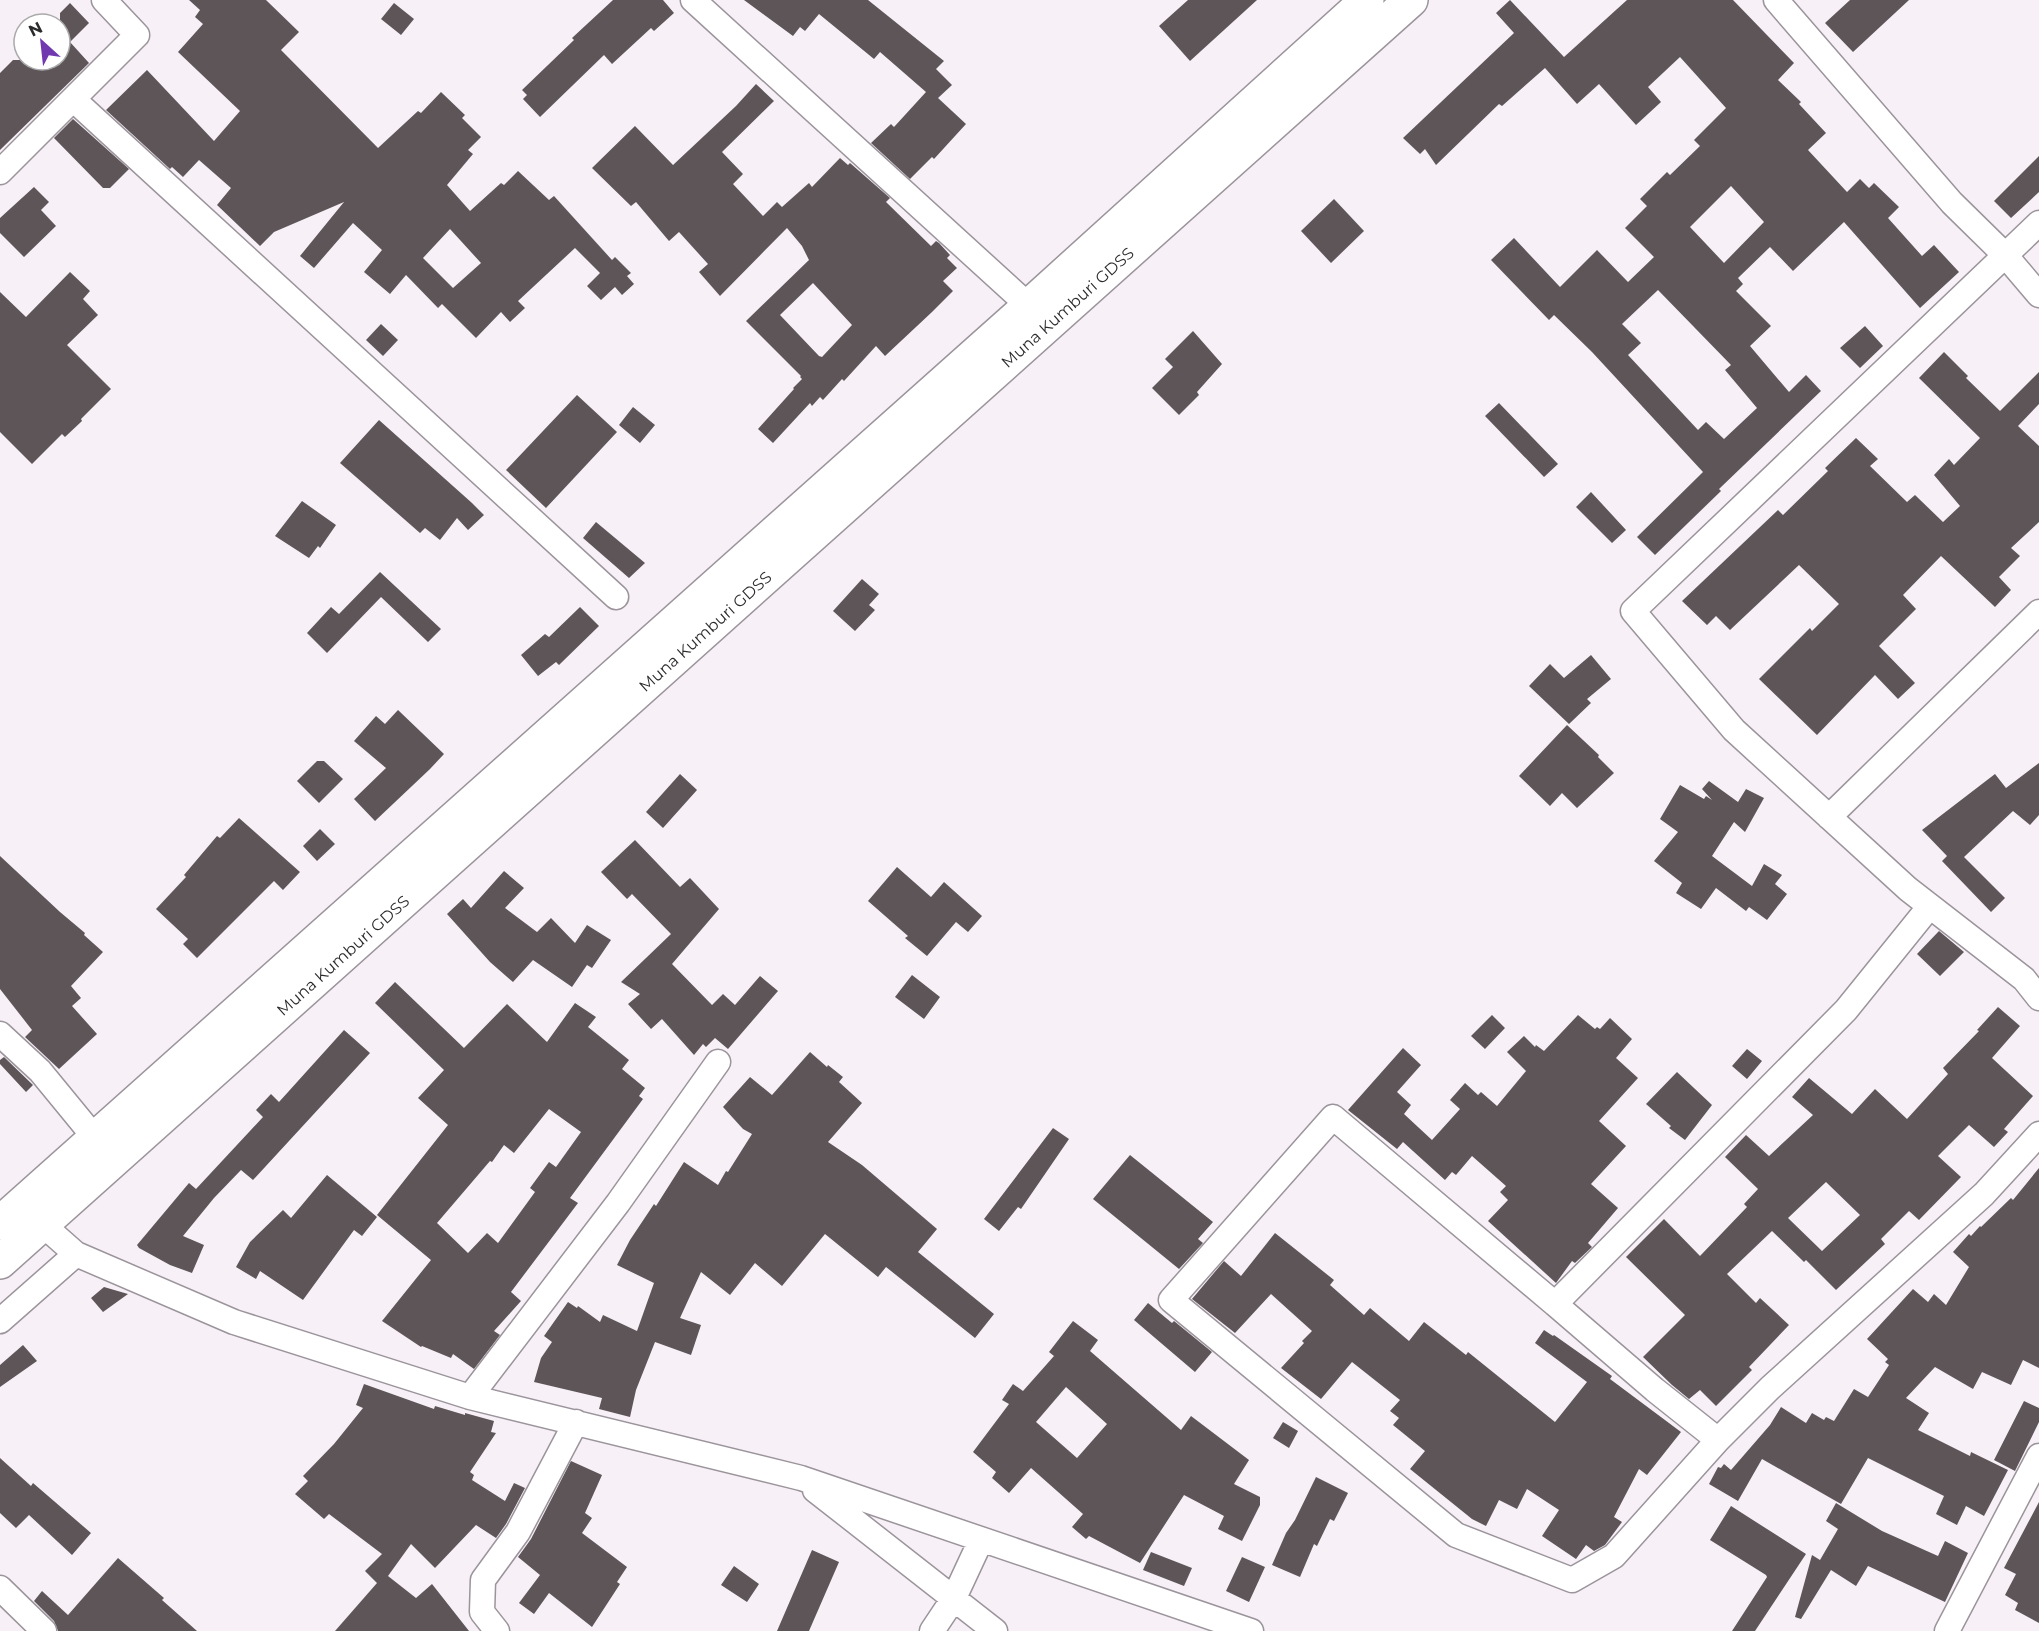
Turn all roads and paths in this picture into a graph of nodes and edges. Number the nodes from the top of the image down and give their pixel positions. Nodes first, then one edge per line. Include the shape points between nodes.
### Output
1 (104, 0) edge
2 (693, 0) edge
3 (1367, 0) edge
4 (1411, 0) edge
5 (1776, 0) edge
6 (74, 100) junction
7 (0, 172) edge
8 (2039, 223) edge
9 (2005, 255) junction
10 (2039, 295) edge
11 (1029, 306) junction
12 (616, 597) dead end
13 (2039, 612) edge
14 (1829, 817) junction
15 (1930, 906) junction
16 (2039, 996) edge
17 (0, 1034) edge
18 (718, 1062) dead end
19 (2039, 1134) edge
20 (95, 1138) junction
21 (22, 1216) edge
22 (76, 1254) junction
23 (0, 1262) edge
24 (1555, 1304) junction
25 (0, 1321) edge
26 (470, 1397) junction
27 (576, 1422) junction
28 (1718, 1440) junction
29 (2039, 1456) edge
30 (801, 1478) junction
31 (981, 1539) junction
32 (0, 1588) edge
33 (954, 1599) junction
34 (44, 1631) edge
35 (497, 1631) edge
36 (932, 1631) edge
37 (995, 1631) edge
38 (1251, 1631) edge
39 (1947, 1631) edge

1 - 6 street via 138,35
2 - 11 street
3 - 11 highway, Muna Kumburi GDSS
4 - 21 highway, Muna Kumburi GDSS
5 - 9 street via 1952,203
6 - 7 street
6 - 12 street
8 - 9 street
9 - 10 street
9 - 14 street via 1633,611 1734,730
11 - 20 highway, Muna Kumburi GDSS
13 - 14 street
14 - 15 street
15 - 16 street via 2024,979
15 - 24 street via 1846,1010
17 - 20 street via 40,1071
18 - 26 street via 618,1203
19 - 28 street via 1984,1194
20 - 21 highway, Muna Kumburi GDSS
21 - 22 street
21 - 23 highway, Muna Kumburi GDSS
22 - 25 street
22 - 26 street via 234,1322
24 - 28 street
24 - 28 street via 1334,1117 1171,1300 1456,1535 1572,1580 1614,1556
26 - 27 street
27 - 30 street
27 - 35 street via 518,1532 483,1580 482,1612
29 - 39 street
30 - 31 street
30 - 33 street
31 - 33 street
31 - 38 street
32 - 34 street
33 - 36 street
33 - 37 street

